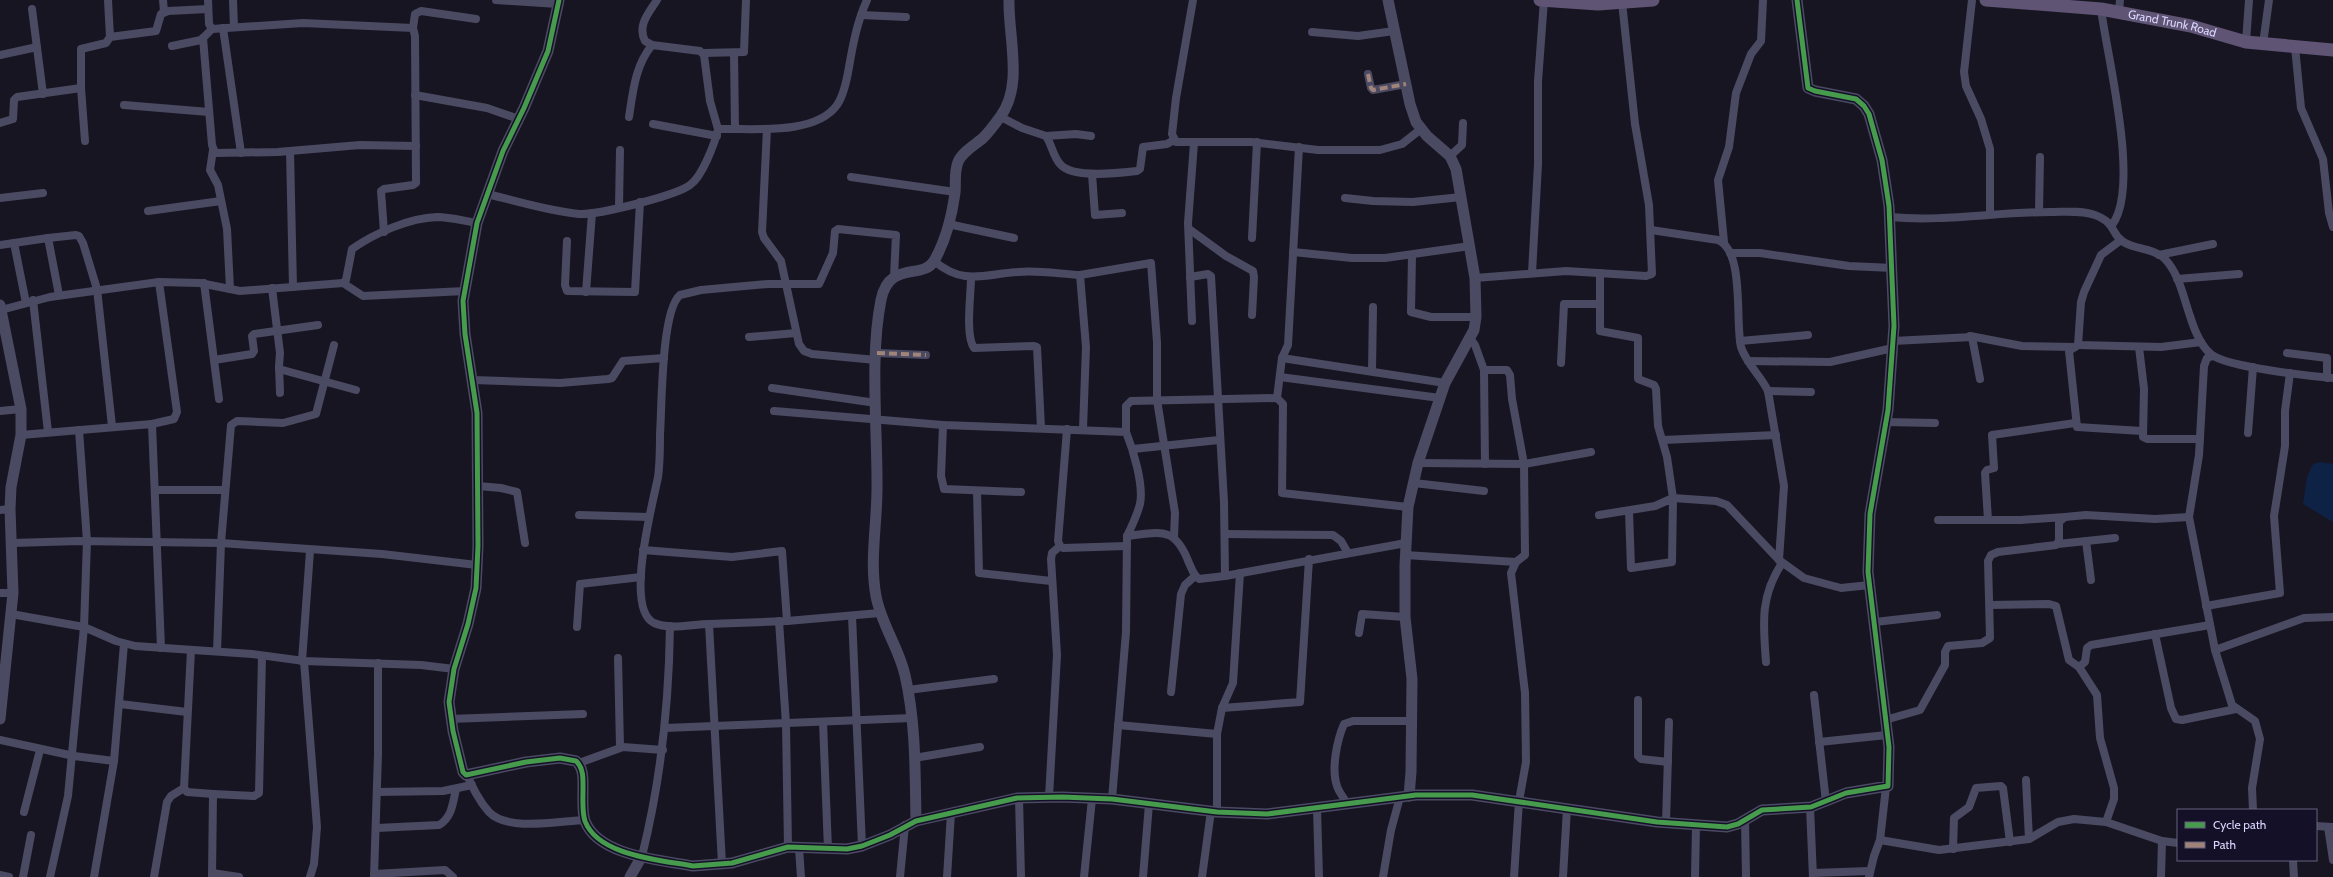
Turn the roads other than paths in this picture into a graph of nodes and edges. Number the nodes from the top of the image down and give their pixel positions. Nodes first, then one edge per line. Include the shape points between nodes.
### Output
1 (108, 0) edge
2 (163, 0) edge
3 (208, 0) edge
4 (233, 0) edge
5 (496, 0) edge
6 (657, 0) edge
7 (746, 0) edge
8 (867, 0) edge
9 (1009, 0) edge
10 (1193, 0) edge
11 (1388, 0) edge
12 (1540, 0) edge
13 (1544, 0) edge
14 (1651, 0) edge
15 (1763, 0) edge
16 (1797, 0) edge
17 (1972, 0) edge
18 (1986, 0) edge
19 (2249, 0) edge
20 (2269, 0) edge
21 (558, 2) edge
22 (1622, 2) junction
23 (2120, 6) edge
24 (32, 9) dead end
25 (208, 9) junction
26 (2101, 9) junction
27 (164, 12) junction
28 (861, 15) junction
29 (906, 17) dead end
30 (476, 19) dead end
31 (234, 27) junction
32 (212, 28) junction
33 (223, 28) junction
34 (413, 28) junction
35 (1394, 31) junction
36 (1312, 32) dead end
37 (110, 37) junction
38 (203, 38) junction
39 (2246, 42) junction
40 (2264, 44) junction
41 (172, 46) dead end
42 (652, 46) junction
43 (37, 47) junction
44 (2295, 47) junction
45 (2333, 50) edge
46 (704, 53) junction
47 (734, 53) junction
48 (0, 55) edge
49 (1368, 74) dead end
50 (1406, 84) junction
51 (81, 88) junction
52 (44, 94) junction
53 (415, 95) junction
54 (124, 105) dead end
55 (209, 112) junction
56 (1001, 117) junction
57 (629, 118) dead end
58 (519, 119) junction
59 (0, 123) edge
60 (1463, 123) dead end
61 (652, 124) dead end
62 (767, 128) junction
63 (735, 129) junction
64 (1421, 130) junction
65 (717, 133) junction
66 (1046, 136) junction
67 (1091, 136) dead end
68 (1174, 140) junction
69 (85, 141) dead end
70 (1257, 142) junction
71 (1194, 143) junction
72 (416, 146) junction
73 (1299, 147) junction
74 (213, 150) junction
75 (620, 150) dead end
76 (290, 151) junction
77 (241, 153) junction
78 (1450, 156) junction
79 (2040, 157) dead end
80 (1092, 174) junction
81 (851, 177) dead end
82 (955, 192) junction
83 (43, 193) dead end
84 (487, 194) junction
85 (1461, 197) junction
86 (0, 198) edge
87 (1345, 198) dead end
88 (221, 201) junction
89 (640, 202) junction
90 (619, 207) junction
91 (148, 211) dead end
92 (2039, 212) junction
93 (592, 213) junction
94 (1122, 213) dead end
95 (1990, 213) junction
96 (1890, 217) junction
97 (477, 223) junction
98 (948, 224) junction
99 (2112, 225) junction
100 (2333, 227) edge
101 (1188, 229) junction
102 (1651, 230) junction
103 (384, 232) junction
104 (48, 238) junction
105 (1014, 238) dead end
106 (1252, 238) dead end
107 (2120, 240) junction
108 (567, 241) dead end
109 (1724, 242) junction
110 (14, 243) junction
111 (2213, 244) dead end
112 (0, 245) edge
113 (1470, 246) junction
114 (1293, 252) junction
115 (1730, 253) junction
116 (2159, 254) junction
117 (1412, 255) junction
118 (934, 261) junction
119 (1893, 268) junction
120 (1532, 273) junction
121 (1600, 273) junction
122 (2238, 274) dead end
123 (1080, 275) junction
124 (894, 277) junction
125 (1190, 277) junction
126 (971, 278) junction
127 (1475, 278) junction
128 (2177, 279) junction
129 (160, 282) junction
130 (204, 283) junction
131 (343, 283) junction
132 (786, 284) junction
133 (292, 287) junction
134 (98, 288) junction
135 (272, 288) junction
136 (230, 289) junction
137 (465, 291) junction
138 (586, 292) junction
139 (59, 295) junction
140 (29, 302) junction
141 (1599, 304) junction
142 (1, 307) edge
143 (1373, 307) dead end
144 (1252, 315) dead end
145 (1476, 317) junction
146 (1192, 321) dead end
147 (318, 325) dead end
148 (278, 330) junction
149 (796, 333) junction
150 (3, 334) edge
151 (1808, 335) dead end
152 (1970, 336) junction
153 (749, 337) dead end
154 (1470, 338) junction
155 (1740, 341) junction
156 (2201, 342) junction
157 (334, 345) dead end
158 (1893, 345) junction
159 (2077, 346) junction
160 (2139, 346) junction
161 (2287, 353) dead end
162 (926, 355) dead end
163 (877, 356) junction
164 (2213, 356) junction
165 (664, 358) junction
166 (1282, 358) junction
167 (214, 360) junction
168 (1748, 360) junction
169 (1561, 363) dead end
170 (2253, 367) junction
171 (279, 369) junction
172 (1484, 370) junction
173 (1372, 371) junction
174 (2290, 373) junction
175 (1280, 377) junction
176 (2330, 378) edge
177 (1980, 379) dead end
178 (473, 380) junction
179 (324, 381) junction
180 (1445, 383) junction
181 (772, 388) dead end
182 (356, 390) dead end
183 (1768, 391) junction
184 (1811, 392) dead end
185 (280, 393) dead end
186 (1277, 398) junction
187 (1440, 398) junction
188 (219, 399) dead end
189 (1218, 399) junction
190 (1156, 400) junction
191 (876, 403) junction
192 (21, 409) junction
193 (0, 411) edge
194 (774, 411) dead end
195 (875, 421) junction
196 (1885, 422) junction
197 (1935, 422) dead end
198 (2075, 423) junction
199 (152, 424) junction
200 (943, 425) junction
201 (112, 426) junction
202 (1041, 428) junction
203 (1067, 429) junction
204 (1083, 429) junction
205 (79, 430) junction
206 (2142, 431) junction
207 (48, 432) junction
208 (1126, 432) junction
209 (2248, 433) dead end
210 (21, 435) junction
211 (1776, 435) junction
212 (2200, 439) junction
213 (1219, 440) junction
214 (1663, 440) junction
215 (1164, 445) junction
216 (1133, 449) junction
217 (1591, 452) dead end
218 (1418, 463) junction
219 (1485, 464) junction
220 (1524, 464) junction
221 (1414, 483) junction
222 (478, 486) junction
223 (155, 490) junction
224 (224, 490) junction
225 (977, 491) junction
226 (1484, 491) dead end
227 (1021, 492) dead end
228 (1672, 498) junction
229 (1408, 506) junction
230 (5, 510) edge
231 (1629, 511) junction
232 (579, 515) dead end
233 (1599, 515) dead end
234 (649, 517) junction
235 (2065, 517) junction
236 (2189, 517) junction
237 (1938, 520) dead end
238 (1988, 520) junction
239 (1225, 534) junction
240 (1127, 536) junction
241 (1174, 537) junction
242 (2115, 538) dead end
243 (2086, 540) junction
244 (87, 541) junction
245 (156, 542) junction
246 (1406, 542) junction
247 (12, 543) junction
248 (221, 543) junction
249 (525, 544) dead end
250 (2058, 544) junction
251 (1060, 546) junction
252 (1127, 546) junction
253 (643, 550) junction
254 (310, 551) junction
255 (1348, 553) junction
256 (1405, 555) junction
257 (1309, 559) junction
258 (1516, 562) junction
259 (1781, 562) junction
260 (477, 565) junction
261 (1240, 573) junction
262 (1195, 576) junction
263 (1225, 576) junction
264 (641, 577) junction
265 (2091, 580) dead end
266 (1051, 581) junction
267 (1870, 585) junction
268 (0, 593) edge
269 (13, 593) junction
270 (1990, 606) junction
271 (2206, 606) junction
272 (880, 613) junction
273 (10, 614) junction
274 (1937, 615) dead end
275 (852, 616) junction
276 (1406, 617) junction
277 (2333, 617) edge
278 (783, 621) junction
279 (1875, 622) junction
280 (709, 624) junction
281 (2210, 625) junction
282 (670, 626) junction
283 (84, 627) junction
284 (577, 627) dead end
285 (1359, 633) dead end
286 (2155, 634) junction
287 (124, 644) junction
288 (161, 648) junction
289 (191, 650) junction
290 (2215, 650) junction
291 (217, 651) junction
292 (262, 656) junction
293 (618, 658) dead end
294 (303, 661) junction
295 (378, 662) junction
296 (1766, 662) dead end
297 (2079, 667) junction
298 (454, 669) junction
299 (994, 679) dead end
300 (908, 690) junction
301 (1170, 692) dead end
302 (1814, 695) dead end
303 (1638, 700) dead end
304 (120, 704) junction
305 (1222, 708) junction
306 (2236, 709) junction
307 (187, 712) junction
308 (582, 714) dead end
309 (912, 718) junction
310 (0, 719) edge
311 (450, 719) junction
312 (1885, 720) junction
313 (857, 721) junction
314 (1412, 721) junction
315 (823, 722) junction
316 (1669, 722) dead end
317 (786, 724) junction
318 (1118, 725) junction
319 (715, 726) junction
320 (666, 728) junction
321 (1217, 734) junction
322 (1887, 735) junction
323 (0, 740) edge
324 (1819, 742) junction
325 (620, 747) junction
326 (980, 747) dead end
327 (40, 750) junction
328 (663, 750) junction
329 (74, 756) junction
330 (914, 758) junction
331 (114, 761) junction
332 (1668, 762) junction
333 (579, 763) junction
334 (469, 780) junction
335 (2026, 780) dead end
336 (1886, 787) junction
337 (184, 788) junction
338 (456, 789) junction
339 (377, 792) junction
340 (213, 794) junction
341 (1404, 796) junction
342 (1049, 797) junction
343 (1019, 798) junction
344 (1092, 799) junction
345 (1112, 799) junction
346 (1519, 801) junction
347 (1826, 802) junction
348 (1149, 804) junction
349 (1348, 805) junction
350 (1810, 807) junction
351 (1567, 808) junction
352 (1318, 809) junction
353 (2253, 809) edge
354 (24, 812) dead end
355 (1214, 812) junction
356 (951, 813) junction
357 (585, 820) junction
358 (1745, 820) junction
359 (916, 821) junction
360 (2106, 822) junction
361 (1666, 823) junction
362 (905, 825) junction
363 (1696, 825) junction
364 (2317, 826) edge
365 (2331, 827) edge
366 (377, 828) junction
367 (31, 834) dead end
368 (2029, 839) junction
369 (1880, 840) junction
370 (2162, 841) junction
371 (2010, 842) junction
372 (2177, 843) edge
373 (862, 846) junction
374 (793, 848) junction
375 (828, 849) junction
376 (1953, 849) junction
377 (642, 856) junction
378 (2333, 860) edge
379 (2293, 861) edge
380 (722, 864) junction
381 (1869, 874) edge
382 (0, 875) edge
383 (212, 875) edge
384 (374, 875) edge
385 (1813, 875) edge
386 (9, 877) edge
387 (22, 877) edge
388 (50, 877) edge
389 (94, 877) edge
390 (154, 877) edge
391 (239, 877) edge
392 (310, 877) edge
393 (453, 877) edge
394 (630, 877) edge
395 (801, 877) edge
396 (900, 877) edge
397 (947, 877) edge
398 (952, 877) edge
399 (1021, 877) edge
400 (1084, 877) edge
401 (1144, 877) edge
402 (1202, 877) edge
403 (1319, 877) edge
404 (1383, 877) edge
405 (1514, 877) edge
406 (1563, 877) edge
407 (1695, 877) edge
408 (1746, 877) edge
409 (2161, 877) edge
410 (2294, 877) edge

1 - 37 street
2 - 27 street
3 - 25 street
4 - 31 street
5 - 21 street
6 - 42 street via 646,16 642,30 645,41
7 - 47 street via 745,50 743,53
8 - 28 street
9 - 56 street via 1012,78 1008,105
10 - 68 street via 1176,98 1172,134
11 - 35 street
12 - 13 main road
13 - 22 main road via 1577,3
13 - 120 street via 1538,81 1538,164
14 - 22 main road
15 - 109 street via 1763,34 1760,44 1750,54 1736,93 1729,147 1718,180
16 - 96 street via 1808,88 1856,99 1864,106 1882,160
17 - 95 street via 1964,72 1966,86 1981,119 1990,149
18 - 26 main road, Grand Trunk Road
19 - 39 street
20 - 40 street
21 - 58 street via 548,51
22 - 102 street via 1632,102
23 - 26 main road, Grand Trunk Road
23 - 39 main road, Grand Trunk Road
24 - 43 street
25 - 27 street
25 - 32 street via 209,24
26 - 99 street via 2107,52 2119,105 2124,190 2117,217
27 - 37 street via 156,31
28 - 29 street
28 - 62 street via 842,94 834,108 824,117 810,122 788,128
30 - 34 street via 421,11 415,14
31 - 33 street
31 - 34 street via 303,23
32 - 33 street
32 - 38 street
33 - 77 street
34 - 53 street
35 - 36 street via 1358,36
35 - 50 street
37 - 51 street via 106,43 80,51
38 - 41 street
38 - 55 street
39 - 40 main road, Grand Trunk Road
40 - 44 main road, Grand Trunk Road
42 - 46 street
42 - 57 street via 637,70
43 - 48 street
43 - 52 street
44 - 45 main road, Grand Trunk Road
44 - 100 street via 2301,108 2323,158
46 - 47 street
46 - 65 street
47 - 63 street
49 - 50 street via 1370,88 1373,90
50 - 64 street via 1413,114
51 - 52 street
51 - 69 street
52 - 59 street via 15,98 13,119
53 - 58 street via 487,108
53 - 72 street
54 - 55 street
55 - 74 street
56 - 66 street
56 - 82 street via 961,158 956,170
58 - 84 street via 503,151
60 - 78 street via 1462,145
61 - 65 street
62 - 63 street
62 - 132 street via 762,232 781,261
63 - 65 street
64 - 73 street via 1402,144 1380,150 1318,150
64 - 78 street
65 - 89 street via 700,174 690,185
66 - 67 street
66 - 80 street via 1054,155 1064,168
68 - 71 street
68 - 80 street via 1167,144 1143,147 1140,169 1137,171
70 - 71 street
70 - 73 street
70 - 106 street
71 - 101 street
72 - 76 street via 360,145
72 - 103 street via 416,184 381,191
73 - 114 street
74 - 77 street via 219,154
74 - 88 street via 210,170 218,185
75 - 90 street
76 - 77 street
76 - 133 street
78 - 85 street via 1456,169
79 - 92 street
80 - 94 street via 1095,214
81 - 82 street
82 - 98 street
83 - 86 street
84 - 93 street via 561,211
84 - 97 street
85 - 87 street via 1413,202 1373,202
85 - 113 street
88 - 91 street
88 - 136 street via 228,238
89 - 90 street
89 - 138 street via 635,292
90 - 93 street
92 - 95 street
92 - 99 street via 2091,213
93 - 138 street
95 - 96 street via 1916,218
96 - 119 street
97 - 103 street via 431,218
97 - 137 street
98 - 105 street
98 - 118 street
99 - 107 street
101 - 125 street
101 - 144 street via 1226,256 1253,271
102 - 109 street
102 - 121 street via 1651,275
103 - 131 street via 352,249 346,280
104 - 110 street
104 - 134 street via 79,236
104 - 139 street
107 - 116 street
107 - 159 street via 2101,255 2084,292
108 - 138 street via 566,290
109 - 115 street
110 - 112 street
110 - 140 street
111 - 116 street
113 - 117 street
113 - 127 street
114 - 117 street via 1352,258
114 - 166 street via 1288,346
115 - 119 street via 1760,253 1849,266
115 - 155 street via 1738,288
116 - 128 street
117 - 145 street via 1411,312 1431,317
118 - 124 street via 926,267
118 - 126 street via 954,274
119 - 158 street
120 - 121 street
120 - 127 street
121 - 141 street
122 - 128 street
123 - 126 street via 1019,271
123 - 190 street via 1152,264 1158,342
123 - 204 street via 1086,347
124 - 132 street via 896,235 838,229 835,231 832,253 820,284
124 - 163 street via 887,283 882,298
125 - 146 street
125 - 189 street via 1208,274 1211,276
126 - 202 street via 970,325 974,348 1037,347
127 - 145 street
128 - 156 street
129 - 130 street
129 - 134 street
129 - 199 street via 177,412 174,419
130 - 136 street
130 - 167 street
131 - 133 street
131 - 137 street via 363,296
132 - 149 street
132 - 165 street via 701,290 680,295 673,304
133 - 135 street
134 - 139 street
134 - 201 street
135 - 136 street via 240,291
135 - 148 street
137 - 178 street via 465,334
139 - 140 street
140 - 142 street
140 - 207 street
141 - 169 street via 1564,304
141 - 214 street via 1601,332 1633,336 1638,340 1637,376 1639,380 1654,385 1656,389 1658,421
142 - 150 street
143 - 173 street
145 - 154 street
147 - 148 street
148 - 167 street via 253,335 252,354
148 - 171 street
149 - 153 street
149 - 163 street via 801,348 808,353
150 - 192 street
151 - 155 street
152 - 158 street
152 - 159 street via 2022,346
152 - 177 street via 1973,338
154 - 172 street
154 - 180 street
155 - 168 street
156 - 160 street via 2178,346
156 - 164 street
157 - 179 street
158 - 168 street via 1830,362
158 - 196 street
159 - 160 street
159 - 198 street via 2069,351
160 - 206 street via 2144,389
161 - 176 street via 2328,358
162 - 163 street
163 - 191 street
164 - 170 street
164 - 212 street via 2207,358 2204,366
165 - 178 street via 623,361 612,378 608,379 560,383
165 - 234 street via 658,472
166 - 173 street
166 - 175 street
167 - 188 street
168 - 183 street
170 - 174 street
170 - 209 street
171 - 179 street
171 - 185 street
172 - 219 street
172 - 220 street via 1509,372
173 - 180 street
174 - 176 street
174 - 271 street via 2285,411 2285,446 2274,516 2281,591 2277,594
175 - 186 street
175 - 187 street
178 - 222 street via 477,413
179 - 182 street
179 - 224 street via 317,412 313,415 283,423 232,422
180 - 187 street
181 - 191 street
183 - 184 street
183 - 211 street
186 - 189 street
186 - 229 street via 1283,404 1282,493
187 - 218 street
189 - 190 street
189 - 213 street
190 - 208 street via 1127,403
190 - 215 street
191 - 195 street
192 - 193 street
192 - 210 street
194 - 195 street
195 - 200 street
195 - 272 street via 877,482 873,562
196 - 197 street
196 - 267 street via 1870,514
198 - 206 street via 2078,428
198 - 238 street via 1992,435 1994,468 1987,470 1985,474
199 - 201 street
199 - 223 street
200 - 202 street
200 - 225 street via 942,487
201 - 205 street
202 - 203 street
203 - 204 street
203 - 251 street via 1058,541
204 - 208 street
205 - 207 street
205 - 244 street
206 - 212 street via 2143,437 2147,439
207 - 210 street
208 - 216 street
210 - 230 street
211 - 214 street
211 - 259 street via 1784,486
212 - 236 street
213 - 215 street
213 - 239 street
214 - 228 street
215 - 216 street
215 - 241 street via 1175,513
216 - 240 street via 1140,499
217 - 220 street
218 - 219 street
218 - 221 street
219 - 220 street
220 - 258 street via 1525,555
221 - 226 street
221 - 229 street
222 - 249 street via 518,492
222 - 260 street
223 - 224 street
223 - 245 street
224 - 248 street
225 - 227 street
225 - 266 street via 979,573
228 - 231 street via 1655,506
228 - 231 street via 1673,560 1670,564 1631,568
228 - 259 street via 1716,501 1727,505
229 - 246 street
230 - 247 street
231 - 233 street
232 - 234 street
234 - 253 street
235 - 236 street
235 - 238 street
235 - 250 street via 2059,522
236 - 271 street
237 - 238 street
239 - 255 street via 1326,534 1337,538
239 - 263 street
240 - 241 street via 1161,533
240 - 252 street
241 - 262 street via 1183,548
242 - 243 street
243 - 250 street
243 - 265 street
244 - 245 street
244 - 247 street
244 - 283 street
245 - 248 street
245 - 288 street
246 - 255 street
246 - 256 street
247 - 269 street
248 - 254 street
248 - 291 street
250 - 270 street via 1991,555 1988,561
251 - 252 street
251 - 266 street via 1051,555
252 - 318 street via 1126,632
253 - 264 street
253 - 278 street via 732,557 782,551
254 - 260 street via 382,554
254 - 294 street
255 - 257 street
256 - 258 street
256 - 276 street
257 - 261 street
257 - 305 street via 1300,702
258 - 346 street via 1512,570 1511,585 1525,693 1526,724 1526,762
259 - 267 street via 1804,578 1841,588
259 - 296 street via 1773,577 1764,606
260 - 298 street via 476,588
261 - 263 street
261 - 305 street via 1233,683
262 - 263 street via 1202,579
262 - 301 street via 1185,585 1181,594
264 - 282 street via 640,589 647,616 655,623
264 - 284 street via 580,584
266 - 342 street via 1057,655
267 - 279 street
268 - 269 street
269 - 273 street
270 - 297 street via 2055,605 2068,660
270 - 312 street via 1991,634 1988,641 1948,646 1945,652 1945,665 1920,710
271 - 281 street
272 - 275 street
272 - 300 street via 900,656
273 - 283 street
273 - 310 street
274 - 279 street
275 - 278 street
275 - 313 street
276 - 285 street via 1362,614
276 - 314 street via 1412,679
277 - 290 street via 2304,618
278 - 280 street
278 - 317 street
279 - 312 street
280 - 282 street
280 - 319 street
281 - 286 street
281 - 290 street
282 - 320 street
283 - 287 street
283 - 329 street
286 - 297 street via 2089,646 2086,662
286 - 306 street via 2171,708 2176,719
287 - 288 street
287 - 304 street
288 - 289 street
289 - 291 street
289 - 307 street
290 - 306 street via 2232,705
291 - 292 street
292 - 294 street
292 - 340 street via 258,793 254,796
293 - 325 street
294 - 295 street
294 - 392 street via 317,827 314,864
295 - 298 street
295 - 339 street
297 - 360 street via 2096,692 2100,735 2114,788 2114,800
298 - 311 street via 449,702
299 - 300 street
300 - 309 street
302 - 324 street
303 - 332 street via 1638,756 1641,759
304 - 307 street
304 - 331 street
305 - 321 street
306 - 353 street via 2255,721 2260,739 2252,788
307 - 337 street
308 - 311 street
309 - 313 street
309 - 330 street
311 - 334 street via 463,772
312 - 322 street
313 - 315 street
313 - 373 street
314 - 341 street via 1411,772
314 - 349 street via 1353,721 1344,724 1336,760 1336,773 1337,787
315 - 317 street
315 - 375 street
316 - 332 street
317 - 319 street
317 - 374 street
318 - 321 street
318 - 345 street
319 - 320 street
319 - 380 street
320 - 328 street
321 - 355 street
322 - 324 street
322 - 336 street via 1890,784
323 - 327 street
324 - 347 street
325 - 328 street
325 - 333 street
326 - 330 street
327 - 329 street
327 - 354 street
328 - 377 street
329 - 331 street
329 - 388 street
330 - 359 street
331 - 389 street
332 - 361 street
333 - 334 street via 560,758 532,761
333 - 357 street via 582,771
334 - 338 street
334 - 357 street via 490,813 509,823
335 - 368 street
336 - 347 street via 1846,793
336 - 369 street
337 - 340 street via 187,792
337 - 390 street via 167,802
338 - 339 street
338 - 366 street via 450,814 446,821 439,825
339 - 366 street
340 - 383 street
341 - 346 street via 1472,795
341 - 349 street
341 - 404 street via 1391,830
342 - 343 street
342 - 344 street
343 - 356 street
343 - 399 street
344 - 345 street
344 - 400 street
345 - 348 street
346 - 351 street
346 - 405 street
347 - 350 street
348 - 355 street
348 - 401 street
349 - 352 street
350 - 358 street via 1762,810
350 - 385 street
351 - 361 street
351 - 406 street
352 - 355 street via 1267,814
352 - 403 street
355 - 402 street
356 - 359 street
356 - 397 street
357 - 377 street via 597,839 608,846
358 - 363 street via 1727,826
358 - 408 street
359 - 362 street
360 - 368 street via 2074,819 2058,822
360 - 370 street
361 - 363 street
362 - 373 street via 890,835
362 - 396 street
363 - 407 street
364 - 365 street
365 - 378 street
366 - 384 street
367 - 387 street
368 - 371 street
369 - 376 street via 1939,850
369 - 381 street
370 - 372 street
370 - 409 street
371 - 376 street
371 - 376 street via 2003,788 1976,788 1968,808 1954,818
373 - 375 street
374 - 375 street
374 - 380 street
374 - 395 street
377 - 380 street via 693,866
377 - 394 street
379 - 410 street
381 - 385 street
382 - 386 street
383 - 391 street
384 - 393 street via 445,870
397 - 398 street

